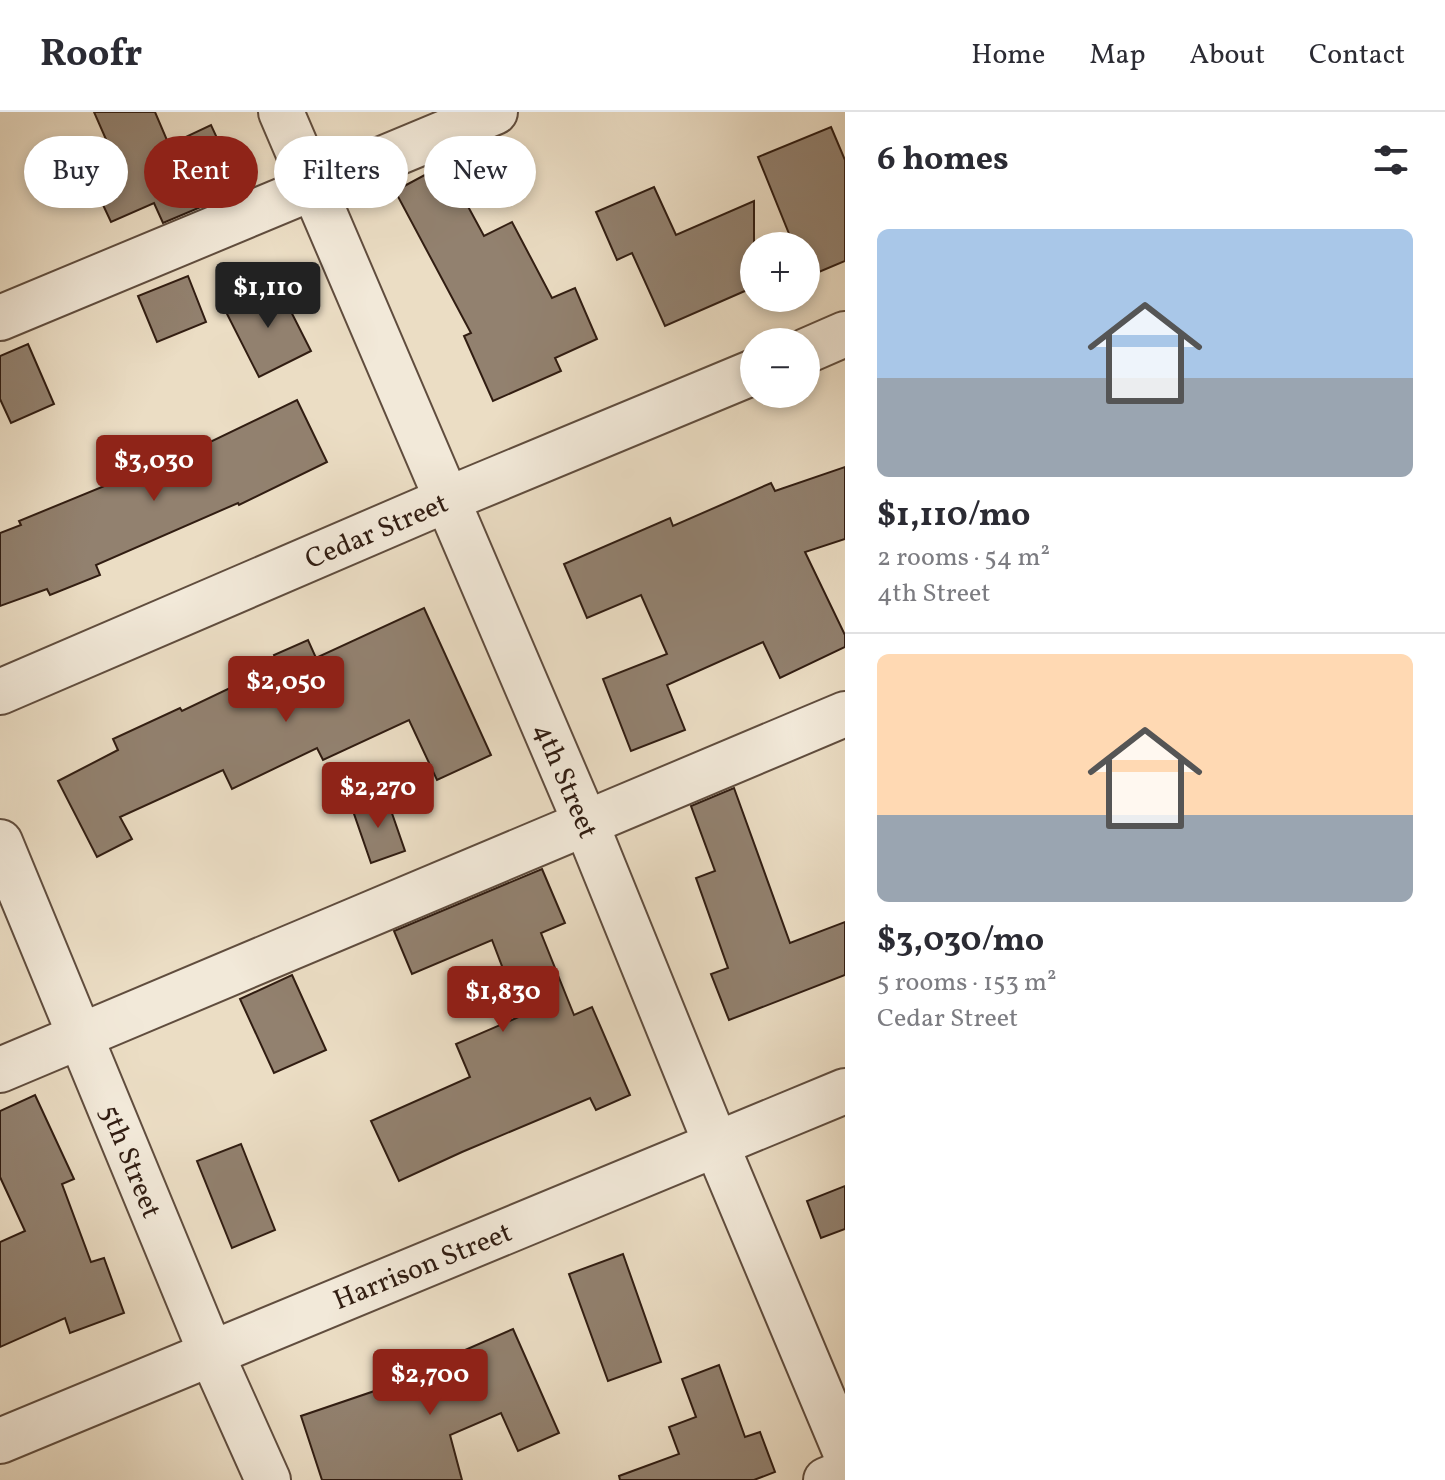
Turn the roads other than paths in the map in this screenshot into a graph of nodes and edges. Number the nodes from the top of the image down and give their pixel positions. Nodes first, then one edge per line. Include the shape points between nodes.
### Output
1 (281, 112) edge
2 (495, 112) edge
3 (291, 136) edge
4 (408, 148) edge
5 (274, 204) edge
6 (322, 208) edge
7 (0, 318) edge
8 (845, 334) edge
9 (820, 345) edge
10 (740, 378) edge
11 (446, 500) junction
12 (0, 692) edge
13 (845, 714) edge
14 (586, 824) junction
15 (0, 842) edge
16 (81, 1036) junction
17 (0, 1070) edge
18 (845, 1091) edge
19 (716, 1144) junction
20 (211, 1353) junction
21 (0, 1441) edge
22 (845, 1451) edge
23 (845, 1472) edge
24 (268, 1480) edge
25 (826, 1480) edge

1 - 3 street, 4th Street
2 - 4 street
5 - 7 street
6 - 11 street, 4th Street
8 - 9 street
10 - 11 street, Cedar Street
11 - 12 street, Cedar Street
11 - 14 street, 4th Street
13 - 14 street
14 - 16 street
14 - 19 street, 4th Street
15 - 16 street, 5th Street
16 - 17 street
16 - 20 street, 5th Street
18 - 19 street, Harrison Street
19 - 20 street, Harrison Street
19 - 22 street, 4th Street
20 - 21 street, Harrison Street
20 - 24 street, 5th Street
23 - 25 street

